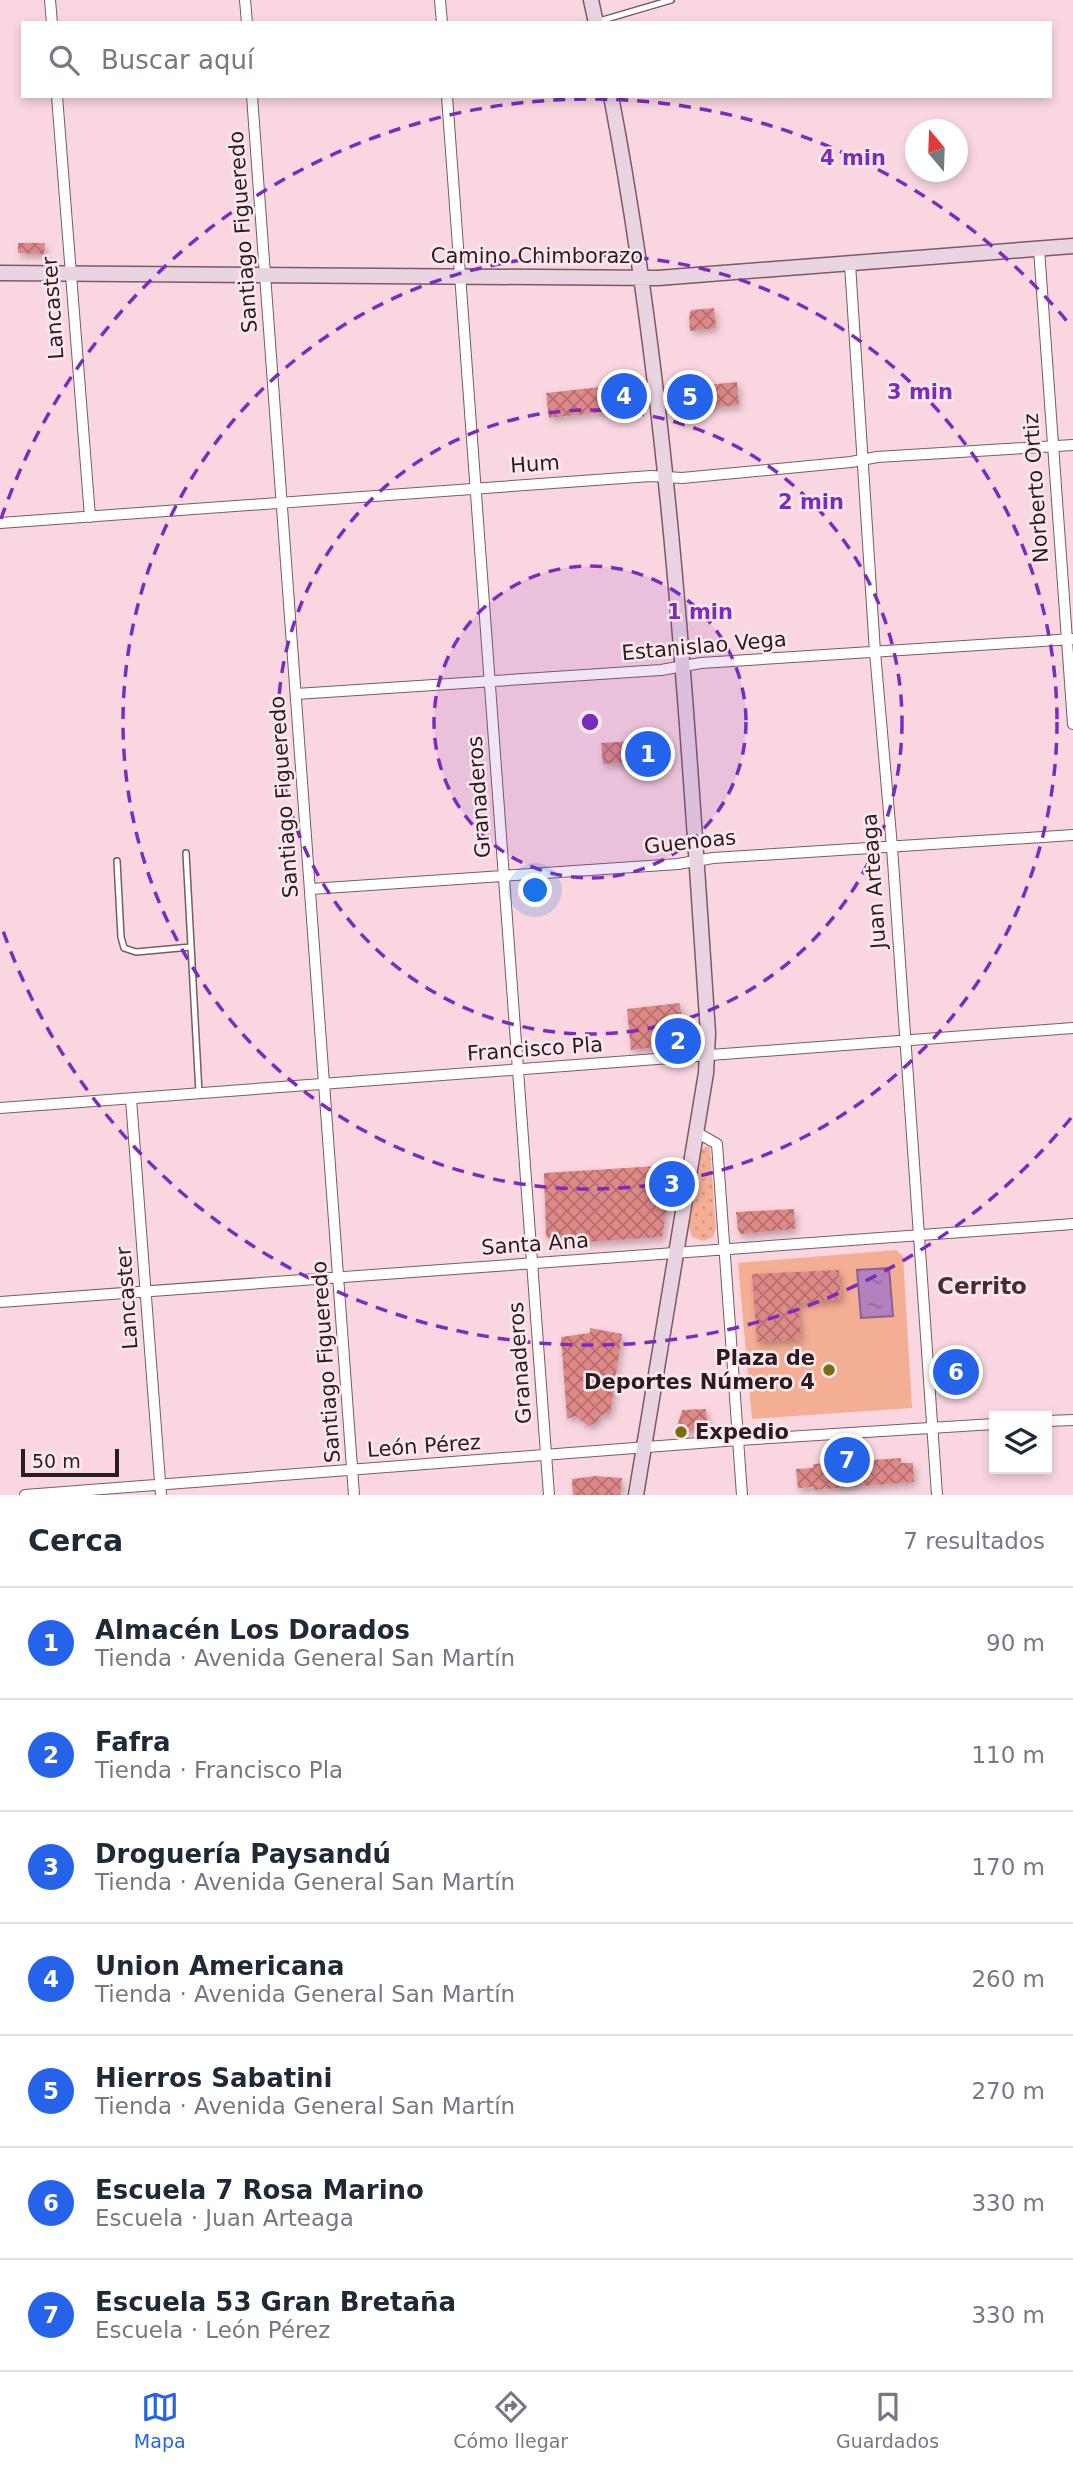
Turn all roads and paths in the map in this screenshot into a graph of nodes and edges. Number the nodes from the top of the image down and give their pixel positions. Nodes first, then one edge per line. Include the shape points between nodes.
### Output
1 (50, 0) edge
2 (245, 0) edge
3 (440, 0) edge
4 (591, 0) edge
5 (671, 0) edge
6 (52, 21) edge
7 (247, 21) edge
8 (442, 21) edge
9 (596, 21) edge
10 (599, 21) edge
11 (57, 98) edge
12 (252, 98) edge
13 (447, 98) edge
14 (611, 98) edge
15 (1073, 247) edge
16 (1039, 249) junction
17 (850, 264) junction
18 (0, 274) edge
19 (70, 274) junction
20 (265, 275) junction
21 (460, 277) junction
22 (640, 278) junction
23 (1073, 445) edge
24 (1052, 447) junction
25 (863, 460) junction
26 (665, 477) junction
27 (477, 488) junction
28 (282, 501) junction
29 (90, 517) junction
30 (0, 523) edge
31 (1070, 639) edge
32 (875, 652) junction
33 (682, 666) junction
34 (490, 680) junction
35 (296, 694) junction
36 (1073, 724) edge
37 (1073, 835) edge
38 (892, 847) junction
39 (186, 852) dead end
40 (117, 861) dead end
41 (696, 861) junction
42 (504, 875) junction
43 (311, 890) junction
44 (191, 947) junction
45 (1073, 1028) edge
46 (904, 1040) junction
47 (707, 1055) junction
48 (517, 1070) junction
49 (324, 1084) junction
50 (199, 1093) junction
51 (131, 1098) junction
52 (0, 1108) edge
53 (696, 1132) junction
54 (1073, 1224) edge
55 (918, 1234) junction
56 (725, 1250) junction
57 (676, 1253) junction
58 (532, 1264) junction
59 (338, 1278) junction
60 (146, 1292) junction
61 (0, 1302) edge
62 (1073, 1420) edge
63 (1052, 1421) edge
64 (989, 1424) edge
65 (933, 1428) junction
66 (738, 1440) junction
67 (643, 1447) junction
68 (546, 1456) junction
69 (353, 1470) junction
70 (161, 1490) edge
71 (25, 1495) edge
72 (354, 1495) edge
73 (549, 1495) edge
74 (636, 1495) edge
75 (742, 1495) edge
76 (937, 1495) edge

1 - 6 street
2 - 7 street
3 - 8 street
4 - 9 main road
5 - 10 lane
11 - 19 street, Lancaster
12 - 20 street, Santiago Figueredo
13 - 21 street, Granaderos
14 - 22 main road
15 - 16 main road, Camino Chimborazo
16 - 17 main road, Camino Chimborazo
16 - 24 street, Norberto Ortiz
17 - 22 main road, Camino Chimborazo
17 - 25 street, Juan Arteaga
18 - 19 main road, Camino Chimborazo
19 - 20 main road, Camino Chimborazo
19 - 29 street, Lancaster
20 - 21 main road, Camino Chimborazo
20 - 28 street, Santiago Figueredo
21 - 22 main road, Camino Chimborazo
21 - 27 street, Granaderos
22 - 26 main road
23 - 24 street, Hum
24 - 25 street, Hum
24 - 31 street, Norberto Ortiz
25 - 26 street, Hum
25 - 32 street, Juan Arteaga
26 - 27 street, Hum
26 - 33 main road
27 - 28 street, Hum
27 - 34 street, Granaderos
28 - 29 street, Hum
28 - 35 street, Santiago Figueredo
29 - 30 street, Hum
31 - 32 street, Estanislao Vega
31 - 36 street, Norberto Ortiz
32 - 33 street, Estanislao Vega
32 - 38 street, Juan Arteaga
33 - 34 street, Estanislao Vega
33 - 41 main road
34 - 35 street, Estanislao Vega
34 - 42 street, Granaderos
35 - 43 street, Santiago Figueredo
37 - 38 street, Guenoas
38 - 41 street, Guenoas
38 - 46 street, Juan Arteaga
39 - 44 lane
40 - 44 lane via 124,948 136,952
41 - 42 street, Guenoas
41 - 47 main road
42 - 43 street, Guenoas
42 - 48 street, Granaderos
43 - 49 street, Santiago Figueredo
44 - 50 lane
45 - 46 street, Francisco Pla
46 - 47 street, Francisco Pla
46 - 55 street, Juan Arteaga
47 - 48 street, Francisco Pla
47 - 53 main road
48 - 49 street, Francisco Pla
48 - 58 street, Granaderos
49 - 50 street, Francisco Pla
49 - 59 street, Santiago Figueredo
50 - 51 street, Francisco Pla
51 - 52 street, Francisco Pla
51 - 60 street, Lancaster
53 - 56 street via 717,1144
53 - 57 main road
54 - 55 street, Santa Ana
55 - 56 street, Santa Ana
55 - 65 street, Juan Arteaga
56 - 57 street, Santa Ana
56 - 66 street
57 - 58 street, Santa Ana
57 - 67 main road
58 - 59 street, Santa Ana
58 - 68 street, Granaderos
59 - 60 street, Santa Ana
59 - 69 street, Santiago Figueredo
60 - 61 street, Santa Ana
60 - 70 street, Lancaster
62 - 63 street
64 - 65 street, León Pérez
65 - 66 street, León Pérez
65 - 76 street, Juan Arteaga
66 - 67 street, León Pérez
66 - 75 street
67 - 68 street, León Pérez
67 - 74 main road
68 - 69 street, León Pérez
68 - 73 street, Granaderos
69 - 70 street, León Pérez
69 - 72 street, Santiago Figueredo
70 - 71 street, León Pérez

